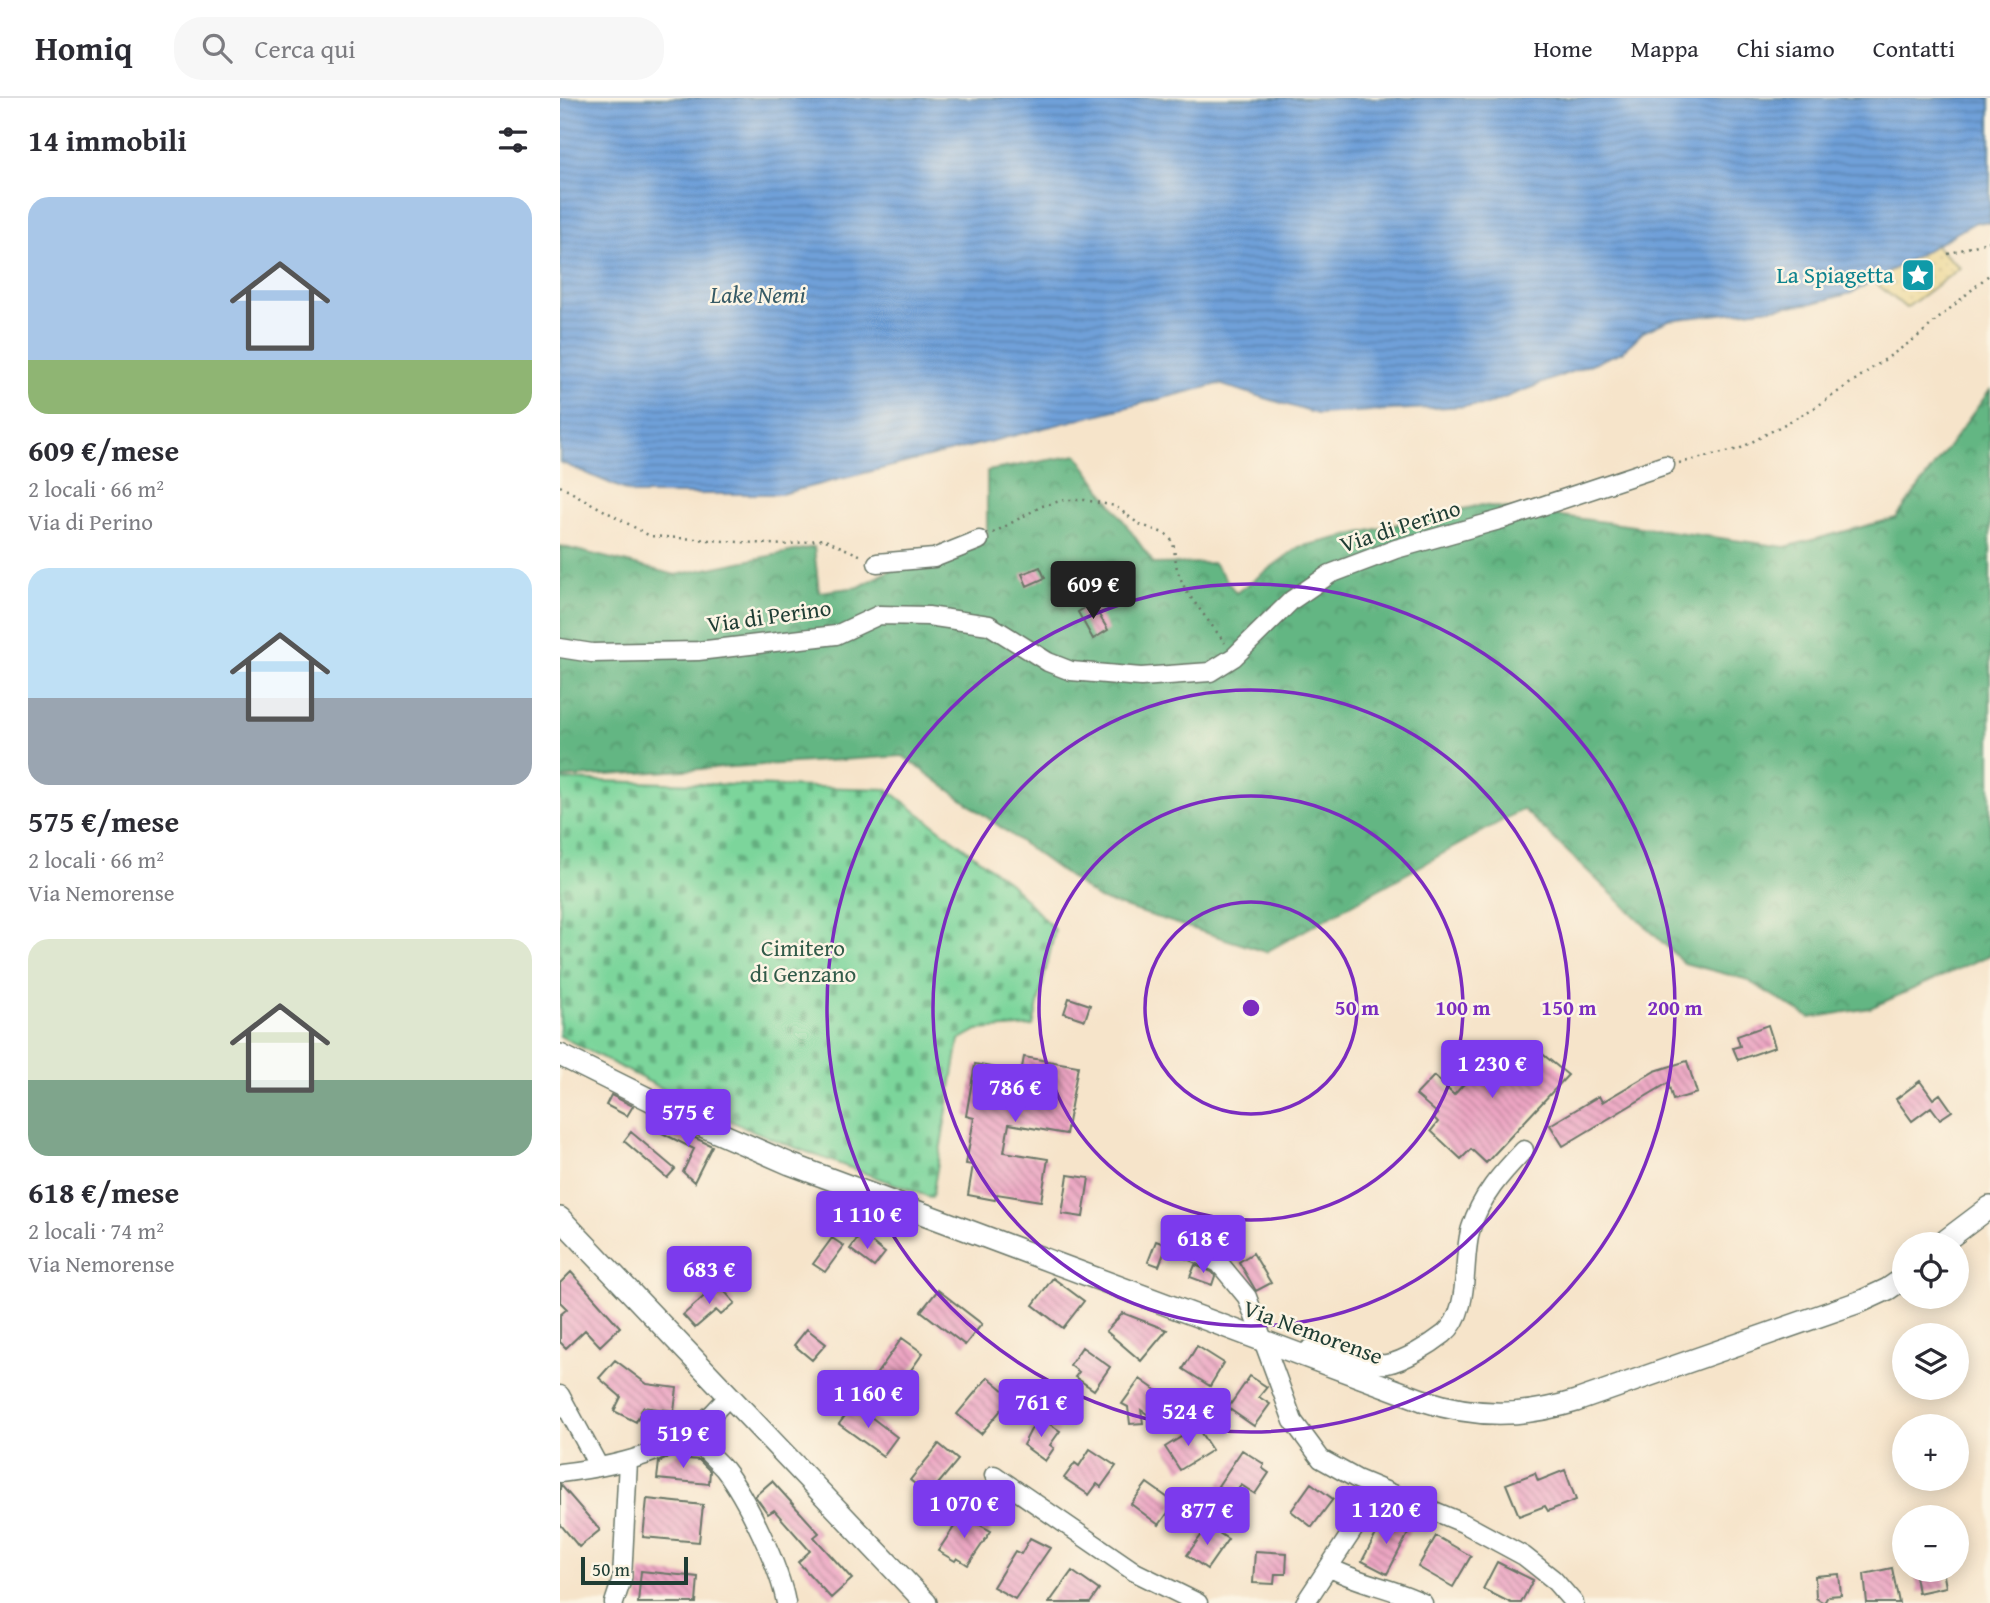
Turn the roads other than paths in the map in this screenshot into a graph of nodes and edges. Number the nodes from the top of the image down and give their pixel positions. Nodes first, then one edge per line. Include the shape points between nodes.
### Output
1 (1665, 465) road end
2 (979, 540) road end
3 (877, 563) road end
4 (560, 648) edge
5 (560, 1055) edge
6 (1524, 1150) dead end
7 (1990, 1207) edge
8 (560, 1218) edge
9 (1957, 1232) edge
10 (1180, 1245) dead end
11 (1892, 1286) edge
12 (1262, 1341) junction
13 (1303, 1356) junction
14 (560, 1395) edge
15 (729, 1395) junction
16 (690, 1434) junction
17 (628, 1461) junction
18 (599, 1468) junction
19 (560, 1473) edge
20 (994, 1475) dead end
21 (1380, 1489) junction
22 (1329, 1567) junction
23 (614, 1603) edge
24 (786, 1603) edge
25 (926, 1603) edge
26 (1198, 1603) edge
27 (1305, 1603) edge
28 (1423, 1603) edge
29 (1574, 1603) edge

1 - 4 street, Via di Perino via 1330,574 1292,600 1234,657 1210,672 1165,676 1071,671 989,625 899,615 879,615 836,635 698,651 592,653
2 - 3 street via 934,558
5 - 12 main road, Via Nemorense via 770,1156
6 - 13 street via 1490,1187 1474,1218 1459,1313 1448,1331 1389,1363 1375,1363 1324,1346
7 - 9 main road
8 - 15 main road
10 - 12 street via 1213,1259 1228,1272 1251,1304
11 - 13 main road, Via Nemorense via 1862,1301 1528,1414 1454,1409
12 - 13 main road, Via Nemorense
12 - 21 street via 1305,1441 1321,1459
14 - 18 street
15 - 16 street
15 - 25 main road
16 - 17 street via 662,1451
16 - 24 street via 723,1468 741,1496
17 - 18 street
17 - 23 street via 622,1579
18 - 19 street
20 - 26 street via 1135,1572
21 - 22 street
21 - 29 street via 1456,1520 1524,1556
22 - 27 street
22 - 28 street via 1358,1582

